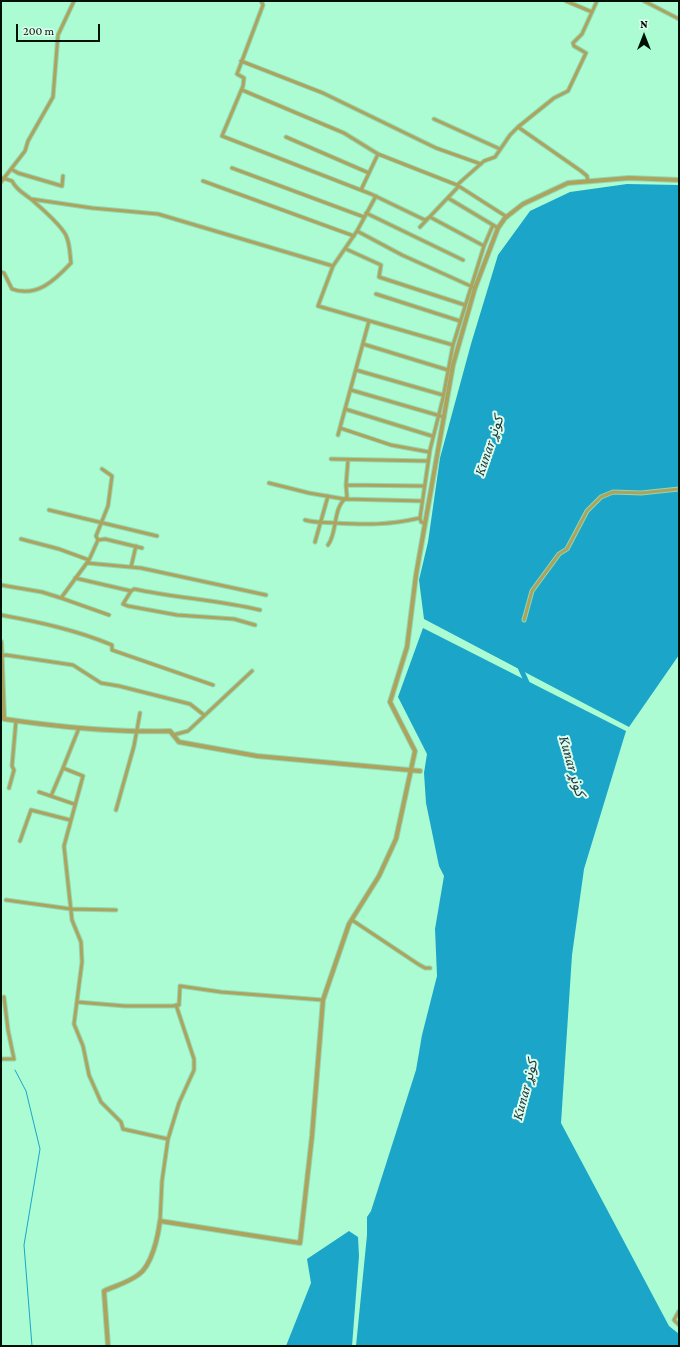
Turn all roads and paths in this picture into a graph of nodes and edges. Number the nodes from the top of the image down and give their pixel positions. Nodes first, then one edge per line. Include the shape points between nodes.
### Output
1 (74, 1) edge
2 (261, 1) edge
3 (566, 1) edge
4 (597, 1) edge
5 (644, 1) edge
6 (592, 12) junction
7 (679, 19) edge
8 (241, 61) junction
9 (242, 90) junction
10 (434, 119) dead end
11 (518, 127) junction
12 (286, 137) dead end
13 (500, 149) junction
14 (378, 154) junction
15 (481, 164) junction
16 (232, 168) dead end
17 (11, 169) junction
18 (369, 173) junction
19 (63, 176) dead end
20 (3, 178) junction
21 (679, 180) edge
22 (203, 181) dead end
23 (588, 181) junction
24 (1, 182) edge
25 (458, 185) junction
26 (361, 190) junction
27 (376, 196) junction
28 (448, 198) junction
29 (31, 199) junction
30 (366, 213) junction
31 (364, 217) junction
32 (430, 217) junction
33 (507, 217) junction
34 (493, 225) junction
35 (420, 227) dead end
36 (498, 228) junction
37 (357, 231) junction
38 (354, 236) junction
39 (484, 246) junction
40 (346, 249) junction
41 (463, 260) dead end
42 (333, 266) junction
43 (1, 272) edge
44 (473, 288) junction
45 (376, 294) dead end
46 (465, 305) junction
47 (369, 321) junction
48 (460, 321) junction
49 (363, 344) junction
50 (453, 345) junction
51 (458, 347) junction
52 (356, 370) junction
53 (448, 370) junction
54 (351, 390) junction
55 (443, 395) junction
56 (345, 409) junction
57 (438, 416) junction
58 (444, 418) junction
59 (340, 428) junction
60 (338, 434) dead end
61 (432, 436) junction
62 (429, 452) junction
63 (331, 459) dead end
64 (348, 460) junction
65 (428, 461) junction
66 (102, 469) dead end
67 (269, 483) dead end
68 (346, 485) junction
69 (424, 486) junction
70 (679, 489) edge
71 (328, 496) junction
72 (344, 499) junction
73 (422, 501) junction
74 (49, 510) dead end
75 (420, 518) junction
76 (305, 520) dead end
77 (101, 522) junction
78 (334, 523) junction
79 (425, 523) junction
80 (321, 524) junction
81 (157, 536) dead end
82 (21, 539) dead end
83 (98, 540) junction
84 (315, 542) dead end
85 (328, 545) dead end
86 (136, 546) junction
87 (142, 548) dead end
88 (88, 562) junction
89 (131, 567) junction
90 (75, 578) junction
91 (1, 585) edge
92 (131, 591) junction
93 (266, 595) dead end
94 (61, 598) junction
95 (260, 610) dead end
96 (1, 615) edge
97 (109, 616) dead end
98 (524, 620) dead end
99 (255, 625) dead end
100 (1, 642) edge
101 (2, 655) edge
102 (252, 671) dead end
103 (213, 685) dead end
104 (140, 713) dead end
105 (204, 715) junction
106 (16, 721) junction
107 (78, 728) junction
108 (137, 732) junction
109 (173, 735) junction
110 (63, 768) junction
111 (411, 770) junction
112 (420, 771) dead end
113 (9, 788) dead end
114 (39, 792) dead end
115 (51, 796) junction
116 (74, 804) junction
117 (116, 810) dead end
118 (70, 820) junction
119 (20, 841) dead end
120 (6, 900) dead end
121 (71, 909) junction
122 (116, 910) dead end
123 (352, 920) junction
124 (430, 968) dead end
125 (4, 998) dead end
126 (323, 1000) junction
127 (77, 1002) junction
128 (176, 1005) junction
129 (1, 1059) edge
130 (168, 1139) junction
131 (160, 1221) junction
132 (679, 1311) edge
133 (679, 1326) edge
134 (108, 1346) edge

1 - 17 street via 58,35 53,97 24,151
2 - 8 street via 263,5
3 - 6 street
4 - 6 street
5 - 7 street
6 - 11 street via 582,34 574,43 574,46 586,52 568,91 554,98
8 - 9 street via 236,74 244,80
8 - 15 street via 323,92 436,148
9 - 14 street via 344,133
9 - 26 street via 223,137
10 - 13 street
11 - 13 street
11 - 23 street via 581,171 587,176
12 - 18 street
13 - 15 street via 495,157
14 - 18 street
14 - 25 street
15 - 25 street
16 - 31 street
17 - 19 street via 62,186
17 - 20 street
18 - 26 street
20 - 24 street
20 - 29 street via 12,181 17,190
21 - 23 street via 629,178
22 - 38 street
23 - 33 street via 568,183 522,204
25 - 28 street
25 - 33 street
26 - 27 street
27 - 30 street
27 - 32 street via 425,220
28 - 32 street
28 - 34 street
29 - 42 street via 158,214
29 - 43 street via 49,218 54,219 67,237 71,263 57,278 30,292 12,289
30 - 31 street
30 - 41 street
31 - 37 street
32 - 35 street
32 - 39 street
33 - 36 street
34 - 36 street
34 - 39 street
36 - 44 street
37 - 38 street
37 - 44 street
38 - 40 street
39 - 44 street
40 - 42 street
40 - 46 street via 381,265 379,277
42 - 47 street via 318,306
44 - 46 street
44 - 51 street
45 - 48 street
46 - 48 street
47 - 49 street
47 - 50 street
48 - 50 street
49 - 52 street
49 - 53 street
50 - 51 street
50 - 53 street
51 - 58 street
52 - 54 street
52 - 55 street
53 - 55 street
54 - 56 street
54 - 57 street
55 - 57 street
56 - 59 street
56 - 61 street
57 - 58 street
57 - 61 street
58 - 79 street
59 - 60 street
59 - 62 street via 391,446
61 - 62 street
62 - 65 street
63 - 64 street
64 - 65 street
64 - 68 street
65 - 69 street
66 - 77 street via 112,476 108,506
67 - 71 street
68 - 69 street
68 - 72 street via 347,497
69 - 73 street
70 - 98 street via 641,493 613,492 601,497 587,511 567,550 559,554 532,591
71 - 72 street
71 - 80 street
72 - 73 street
72 - 78 street
73 - 75 street
74 - 77 street
75 - 78 street via 362,526
75 - 79 street via 421,522
76 - 80 street
77 - 81 street
77 - 83 street via 96,536
78 - 80 street
78 - 85 street via 332,540
79 - 111 street via 407,647 390,702 415,751
80 - 84 street
82 - 88 street via 59,549
83 - 86 street
83 - 88 street
86 - 87 street
86 - 89 street
88 - 89 street
88 - 90 street
89 - 93 street
90 - 92 street
90 - 94 street
91 - 94 street
92 - 95 street via 134,589 181,598 236,604
92 - 99 street via 123,604 177,615 234,619
94 - 97 street
96 - 103 street via 53,625 88,636 112,645 112,650
100 - 101 street
101 - 105 street via 73,665 101,684 190,704
101 - 106 street via 4,719
102 - 105 street
104 - 108 street
105 - 109 street via 188,731
106 - 107 street
106 - 113 street via 12,766 14,770
107 - 108 street
107 - 110 street
108 - 109 street via 170,731
108 - 117 street
109 - 111 street via 179,742 257,756
110 - 115 street
110 - 116 street via 83,776
111 - 112 street
111 - 123 street via 396,839 379,876
114 - 115 street
115 - 116 street
116 - 118 street
118 - 119 street via 31,810
118 - 121 street via 64,846
120 - 121 street
121 - 122 street
121 - 127 street via 72,920 81,942 82,962
123 - 124 street via 424,968
123 - 126 street via 333,966
125 - 129 street via 14,1059
126 - 128 street via 180,986 179,1005
126 - 131 street via 300,1243
127 - 128 street via 125,1006
127 - 130 street via 74,1024 84,1046 89,1075 101,1102 121,1122 123,1129
128 - 130 street via 194,1059 194,1070 178,1103
130 - 131 street
131 - 134 street via 158,1239 139,1275 104,1291
132 - 133 street via 674,1320

